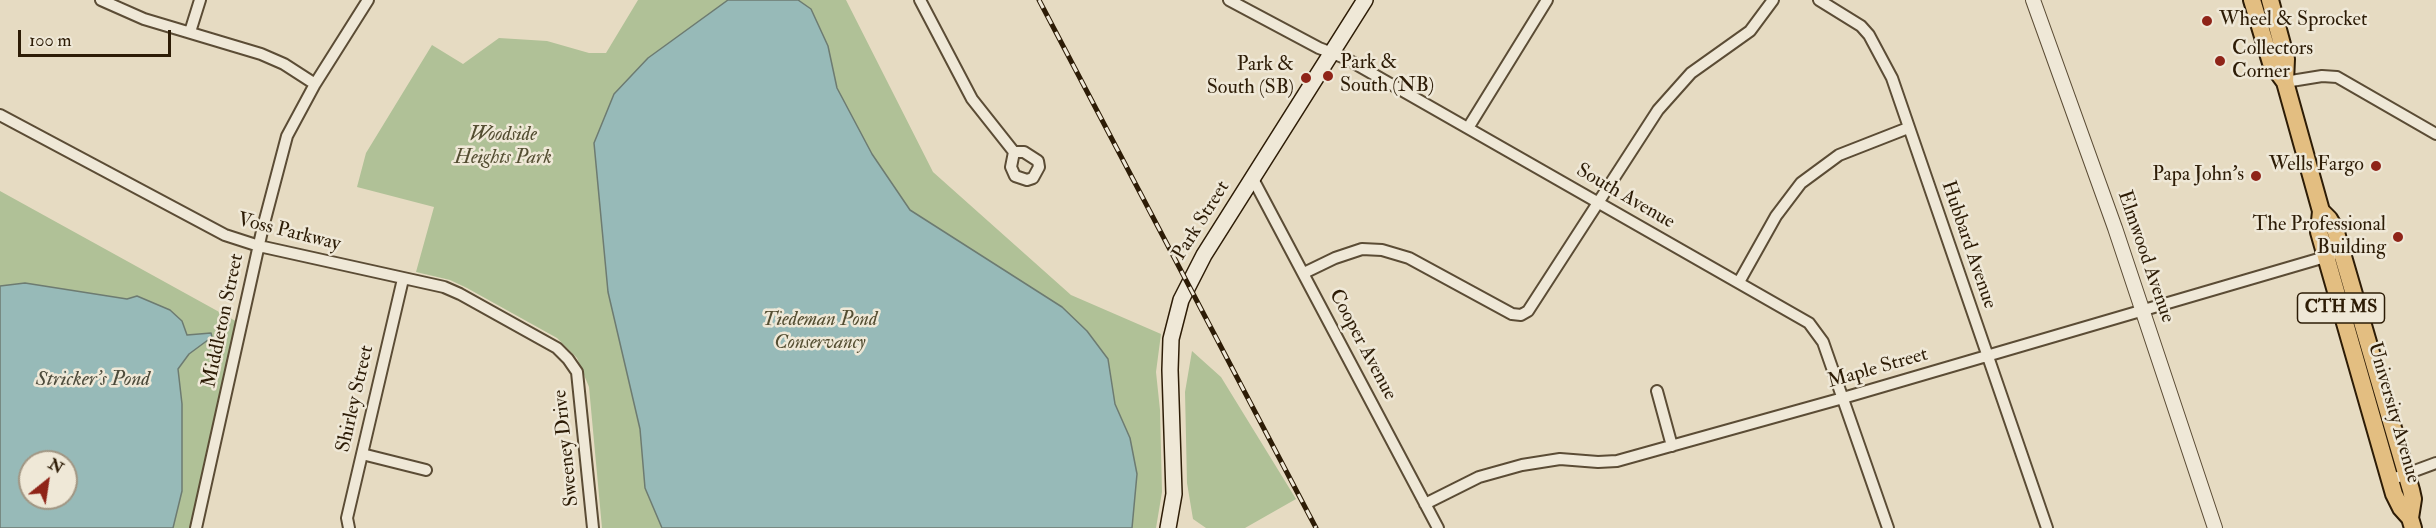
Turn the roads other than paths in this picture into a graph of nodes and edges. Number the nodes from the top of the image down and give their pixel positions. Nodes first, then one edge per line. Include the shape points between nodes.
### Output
1 (101, 0) edge
2 (200, 0) edge
3 (368, 0) edge
4 (920, 0) edge
5 (1229, 0) edge
6 (1365, 0) edge
7 (1548, 0) edge
8 (1773, 0) edge
9 (1819, 0) edge
10 (2032, 0) edge
11 (2252, 0) edge
12 (2270, 0) edge
13 (190, 32) junction
14 (1332, 53) junction
15 (2285, 82) junction
16 (315, 84) junction
17 (0, 115) edge
18 (1468, 128) junction
19 (1908, 128) junction
20 (2436, 134) edge
21 (1014, 152) dead end
22 (1253, 179) junction
23 (1599, 204) junction
24 (259, 246) junction
25 (2334, 254) junction
26 (1304, 273) junction
27 (403, 279) junction
28 (1739, 282) junction
29 (2143, 311) junction
30 (1988, 356) junction
31 (573, 366) joint
32 (1657, 391) dead end
33 (1844, 398) junction
34 (1672, 446) junction
35 (362, 454) junction
36 (2436, 463) edge
37 (426, 470) dead end
38 (2406, 474) junction
39 (2390, 480) junction
40 (1425, 504) junction
41 (2411, 523) edge
42 (196, 528) edge
43 (349, 528) edge
44 (593, 528) edge
45 (1168, 528) edge
46 (1438, 528) edge
47 (1888, 528) edge
48 (2047, 528) edge
49 (2215, 528) edge

1 - 13 street via 144,19
2 - 13 street
3 - 16 street, Middleton Street
4 - 21 street via 972,99
5 - 14 street, South Avenue
6 - 14 main road, Park Street
7 - 18 street
8 - 23 street via 1750,30 1677,86
9 - 19 street, Hubbard Avenue via 1861,26 1875,43 1892,78
10 - 29 street, Elmwood Avenue
11 - 15 main road, University Avenue / CTH MS via 2271,63
12 - 15 main road, University Avenue / CTH MS via 2286,62
13 - 16 street via 261,54
14 - 18 street, South Avenue
14 - 22 main road, Park Street
15 - 20 street via 2337,77
15 - 25 main road, University Avenue / CTH MS via 2321,211 2318,230
16 - 24 street, Middleton Street via 287,136
17 - 24 street, Voss Parkway via 207,226
18 - 23 street, South Avenue
19 - 28 street via 1839,155 1801,183 1776,216
19 - 30 street, Hubbard Avenue
22 - 26 street, Cooper Avenue
22 - 45 main road, Park Street via 1188,283 1174,320 1170,370 1174,494
23 - 26 street via 1541,293 1521,315 1512,314 1409,258 1382,250 1362,249
23 - 28 street, South Avenue
24 - 27 street, Voss Parkway
24 - 42 street, Middleton Street
25 - 29 street, Maple Street
25 - 38 main road, University Avenue / CTH MS
25 - 39 main road, University Avenue / CTH MS
26 - 40 street, Cooper Avenue
27 - 31 street, Voss Parkway via 460,294 556,348
27 - 35 street, Shirley Street
28 - 33 street, South Avenue via 1809,323 1823,342
29 - 30 street, Maple Street
29 - 49 street, Elmwood Avenue
30 - 33 street, Maple Street
30 - 48 street, Hubbard Avenue
31 - 44 street, Sweeney Drive via 580,388
32 - 34 street
33 - 34 street, Maple Street
33 - 47 street, South Avenue
34 - 40 street, Maple Street via 1617,461 1560,459 1522,465 1479,477
35 - 37 street
35 - 43 street, Shirley Street via 347,518
36 - 38 street
38 - 39 street
38 - 41 main road, University Avenue / CTH MS via 2413,499
39 - 41 main road, University Avenue / CTH MS via 2398,504
40 - 46 street, Cooper Avenue

